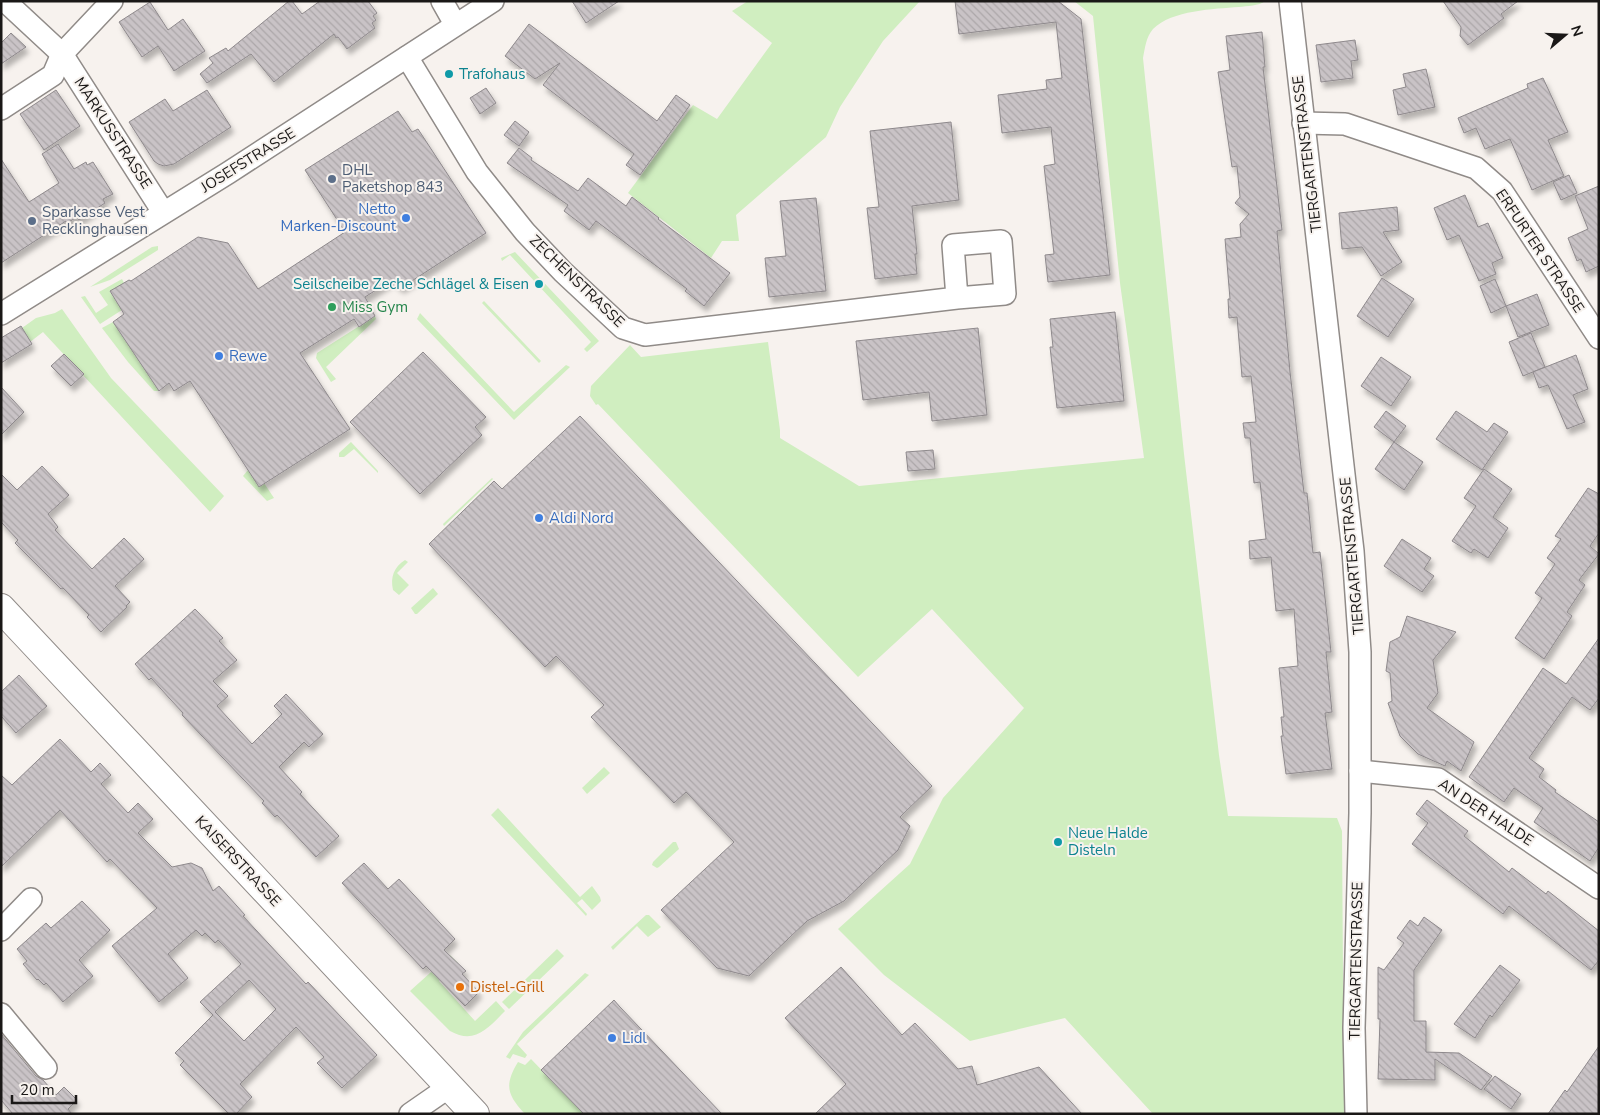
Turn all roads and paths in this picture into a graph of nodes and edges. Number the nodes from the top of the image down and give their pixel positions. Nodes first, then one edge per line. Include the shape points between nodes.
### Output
1 (5, 1) edge
2 (112, 1) edge
3 (442, 1) edge
4 (492, 1) edge
5 (1290, 1) edge
6 (455, 24) junction
7 (62, 54) junction
8 (408, 57) junction
9 (1, 109) edge
10 (1303, 123) junction
11 (163, 212) junction
12 (957, 298) dead end
13 (1, 314) edge
14 (1599, 338) edge
15 (1, 608) edge
16 (1360, 771) junction
17 (1599, 888) edge
18 (31, 898) dead end
19 (1, 930) edge
20 (1, 1014) edge
21 (46, 1068) dead end
22 (449, 1087) junction
23 (410, 1114) edge
24 (475, 1114) edge
25 (1356, 1114) edge

1 - 7 street, MARKUSSTRASSE
2 - 7 street, MARKUSSTRASSE
3 - 6 street
4 - 6 street, JOSEFSTRASSE
5 - 10 street, TIERGARTENSTRASSE
6 - 8 street, JOSEFSTRASSE
7 - 9 street, MARKUSSTRASSE via 53,75
7 - 11 street, MARKUSSTRASSE
8 - 11 street, JOSEFSTRASSE
8 - 12 street, ZECHENSTRASSE via 472,164 507,210 563,272 622,328 645,335
10 - 14 street, ERFURTER STRASSE via 1345,124 1476,168 1502,191
10 - 16 street, TIERGARTENSTRASSE via 1353,551 1360,652
11 - 13 street, JOSEFSTRASSE
15 - 22 main road, KAISERSTRASSE
16 - 17 street, AN DER HALDE via 1438,779
16 - 25 street, TIERGARTENSTRASSE via 1354,1028
18 - 19 street
20 - 21 street
22 - 23 street
22 - 24 main road, KAISERSTRASSE

